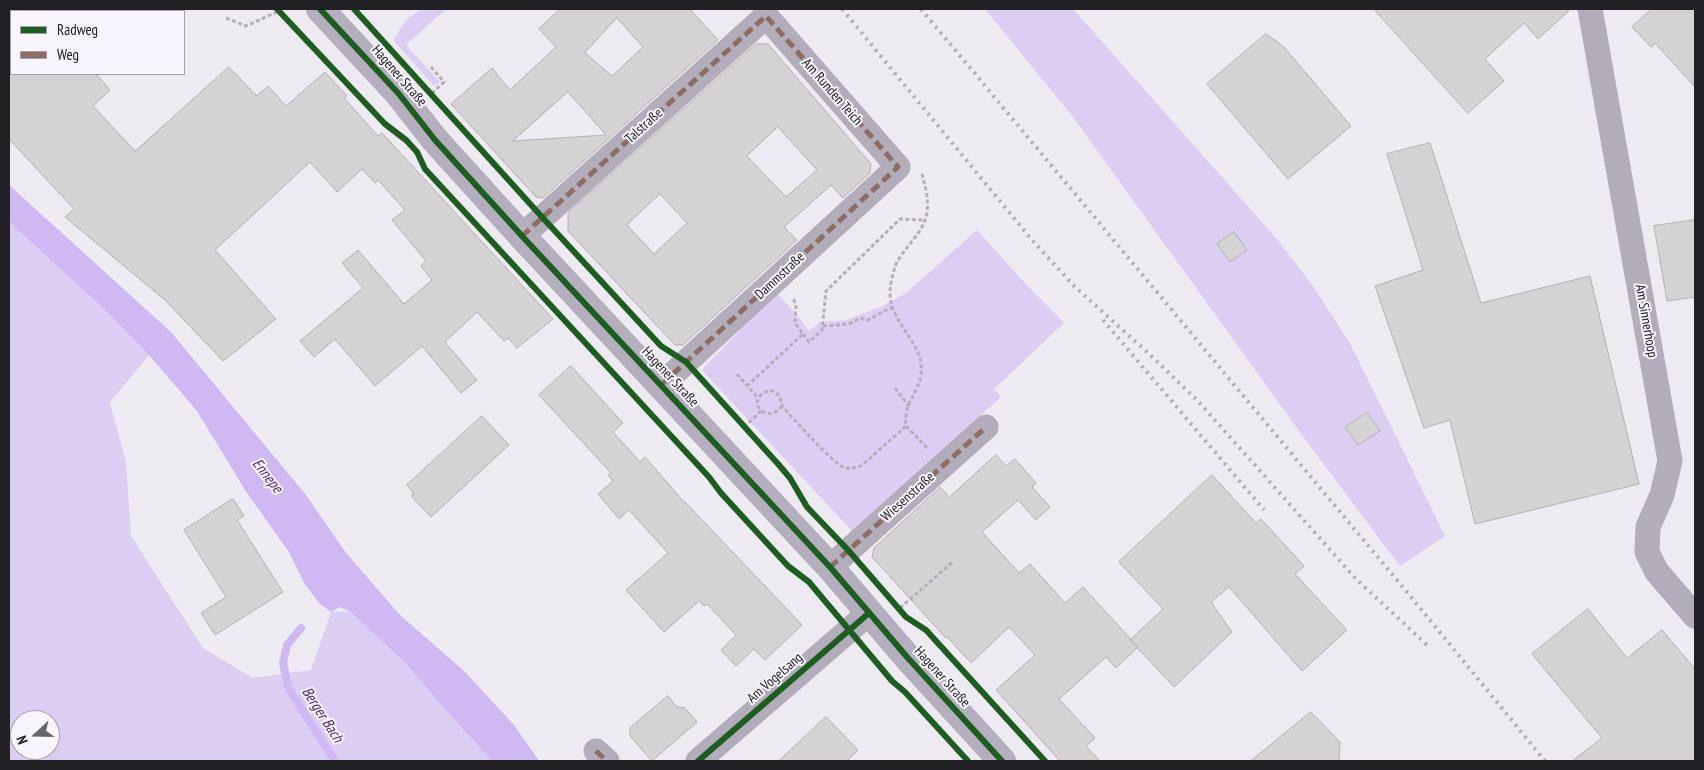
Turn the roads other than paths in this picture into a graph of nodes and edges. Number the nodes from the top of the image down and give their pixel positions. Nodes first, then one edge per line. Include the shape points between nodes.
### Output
1 (320, 9) edge
2 (1590, 9) edge
3 (766, 16) joint
4 (898, 167) joint
5 (522, 236) junction
6 (661, 385) junction
7 (986, 427) dead end
8 (830, 567) junction
9 (869, 613) junction
10 (1695, 616) edge
11 (698, 761) edge
12 (1002, 761) edge

1 - 5 main road, Hagener Straße via 399,94 435,140
2 - 10 street, Am Sinnerhoop via 1670,461 1662,495 1648,527 1647,552 1657,572
3 - 4 street, Am Runden Teich
3 - 5 street, Talstraße
4 - 6 street, Dammstraße
5 - 6 main road, Hagener Straße
6 - 8 main road, Hagener Straße
7 - 8 street, Wiesenstraße
8 - 9 main road, Hagener Straße
9 - 11 street, Am Vogelsang
9 - 12 main road, Hagener Straße

